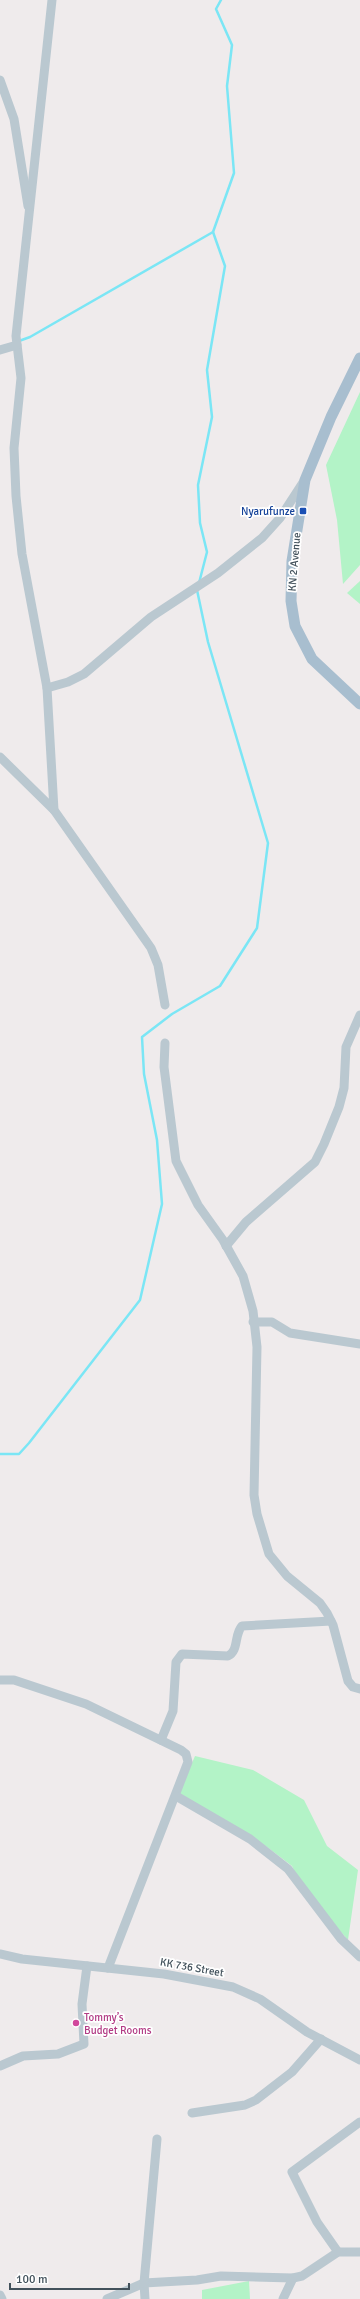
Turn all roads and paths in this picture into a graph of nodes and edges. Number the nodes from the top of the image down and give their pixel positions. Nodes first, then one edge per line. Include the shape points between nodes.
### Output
1 (52, 0) edge
2 (0, 80) edge
3 (29, 217) junction
4 (17, 345) junction
5 (0, 350) edge
6 (360, 358) edge
7 (305, 480) junction
8 (47, 688) junction
9 (360, 704) edge
10 (0, 757) edge
11 (54, 810) junction
12 (165, 1005) dead end
13 (360, 1015) edge
14 (165, 1043) dead end
15 (226, 1246) junction
16 (253, 1322) junction
17 (360, 1344) edge
18 (331, 1621) junction
19 (0, 1680) edge
20 (360, 1689) edge
21 (161, 1740) junction
22 (176, 1796) junction
23 (0, 1954) edge
24 (360, 1957) edge
25 (87, 1966) junction
26 (108, 1968) junction
27 (321, 2040) junction
28 (360, 2060) edge
29 (1, 2064) edge
30 (192, 2113) dead end
31 (360, 2122) edge
32 (157, 2139) dead end
33 (338, 2252) junction
34 (360, 2252) edge
35 (293, 2278) junction
36 (144, 2283) junction
37 (0, 2295) edge
38 (2, 2299) edge
39 (107, 2299) edge
40 (145, 2299) edge
41 (283, 2299) edge

1 - 3 street
2 - 3 street via 14,119
3 - 4 street
4 - 5 street
4 - 8 street via 21,378 14,448 16,496 22,554
6 - 7 main road, KN 2 Avenue via 331,416
7 - 8 street via 280,518 262,538 229,564 151,617 84,674
7 - 9 main road, KN 2 Avenue via 292,561 291,601 295,626 312,659
8 - 11 street
10 - 11 street
11 - 12 street via 151,948 158,965
13 - 15 street via 346,1047 344,1088 339,1107 315,1162 246,1222
14 - 15 street via 164,1067 176,1161 198,1205
15 - 16 street via 243,1276 253,1311
16 - 17 street via 272,1322 290,1333
16 - 18 street via 256,1347 254,1495 257,1514 269,1554 288,1576 320,1603
18 - 20 street via 348,1681 353,1687
18 - 21 street via 242,1626 238,1631 233,1652 228,1656 182,1654 176,1662 173,1711
19 - 21 street via 14,1680 86,1704
21 - 22 street via 186,1754 188,1762
22 - 24 street via 250,1839 288,1869 341,1939
22 - 26 street
23 - 25 street, KK 736 Street
25 - 26 street, KK 736 Street
25 - 29 street via 82,2004 84,2044 58,2054 23,2056
26 - 27 street, KK 736 Street via 164,1974 234,1987 260,1999
27 - 28 street, KK 736 Street
27 - 30 street via 292,2072 256,2100 245,2105
31 - 33 street via 292,2172 317,2222
32 - 36 street
33 - 34 street
33 - 35 street via 302,2276
35 - 36 street via 221,2276
35 - 41 street
36 - 39 street
36 - 40 street
37 - 38 street

